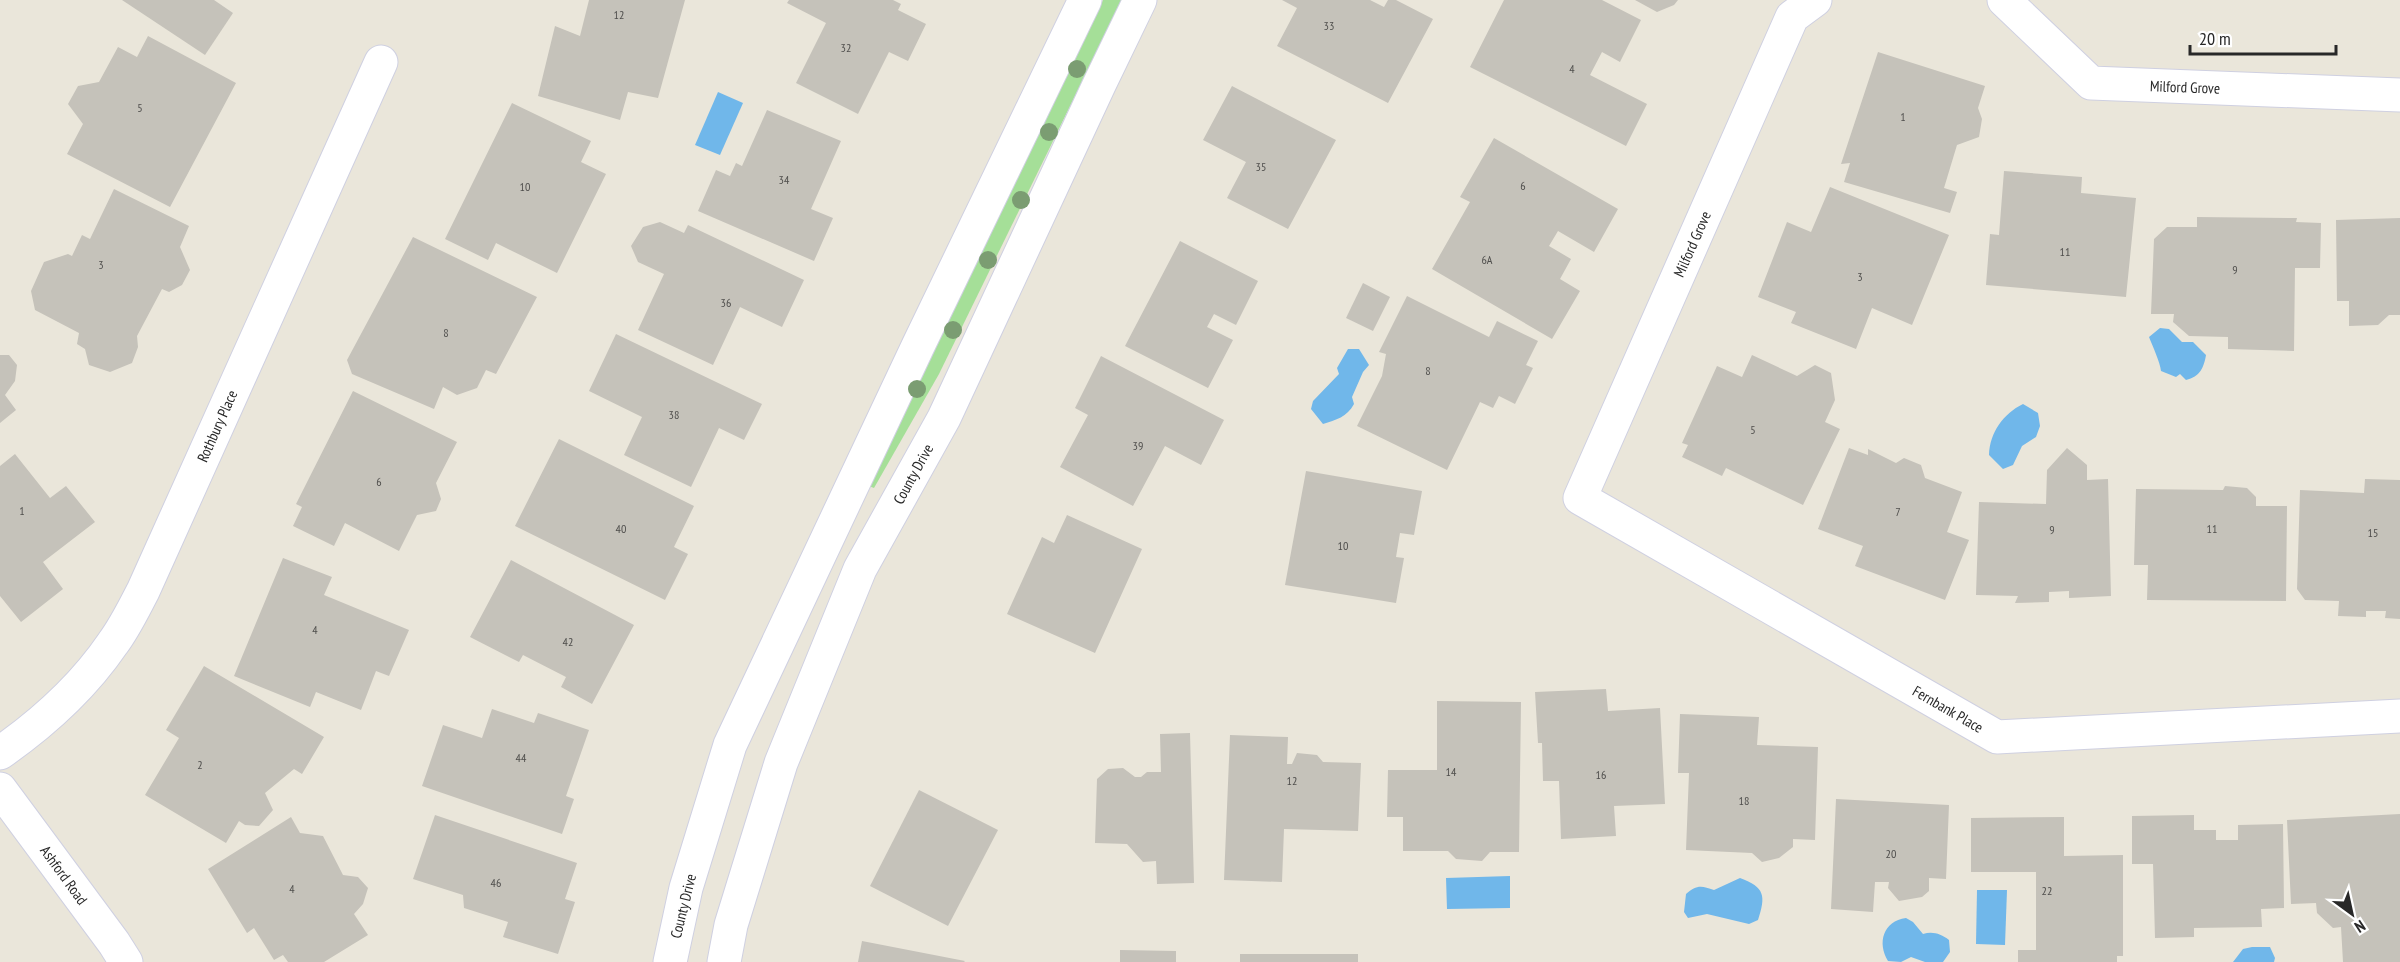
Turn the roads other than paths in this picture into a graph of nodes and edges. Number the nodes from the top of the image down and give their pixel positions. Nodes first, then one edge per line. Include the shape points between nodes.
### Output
1 (1085, 0) edge
2 (1140, 0) edge
3 (1815, 0) edge
4 (2004, 0) edge
5 (381, 62) dead end
6 (2400, 95) edge
7 (1580, 498) joint
8 (2400, 716) edge
9 (0, 753) edge
10 (0, 789) edge
11 (126, 962) edge
12 (670, 962) edge
13 (724, 962) edge

1 - 12 street, County Drive via 730,745 686,888
2 - 13 street, County Drive via 944,418 860,569 781,763 731,925
3 - 7 street, Milford Grove via 1792,18
4 - 6 street, Milford Grove via 2091,83
5 - 9 street, Rothbury Place via 143,591 115,642 59,706
7 - 8 street, Fernbank Place via 1997,737
10 - 11 street, Ashford Road

